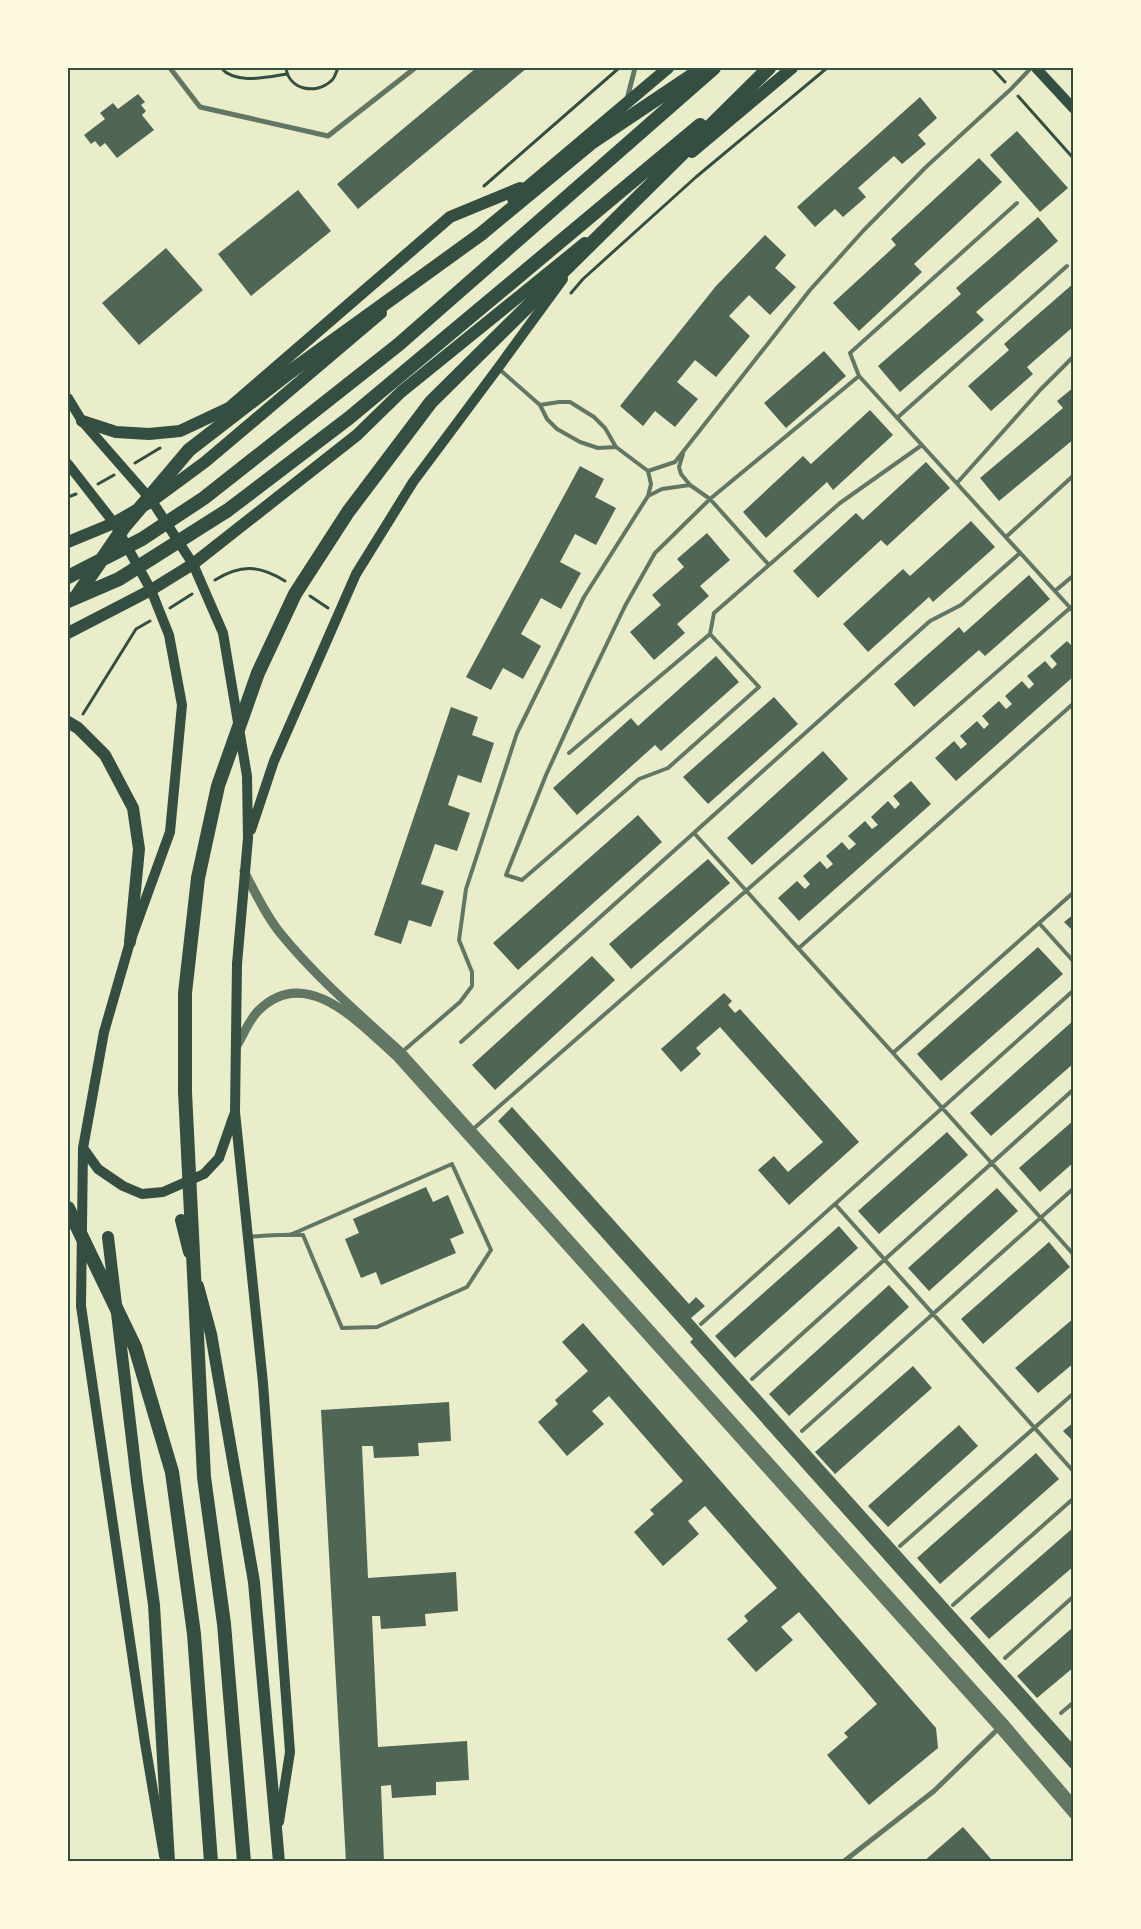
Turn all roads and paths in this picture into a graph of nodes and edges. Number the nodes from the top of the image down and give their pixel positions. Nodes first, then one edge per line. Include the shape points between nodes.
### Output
1 (170, 68) edge
2 (220, 68) edge
3 (286, 68) edge
4 (338, 68) edge
5 (415, 68) edge
6 (619, 68) edge
7 (635, 68) edge
8 (668, 68) edge
9 (703, 68) edge
10 (714, 68) edge
11 (769, 68) edge
12 (792, 68) edge
13 (827, 68) edge
14 (992, 68) edge
15 (1031, 68) edge
16 (1036, 68) edge
17 (287, 74) junction
18 (1011, 89) junction
19 (626, 102) junction
20 (1074, 109) edge
21 (1074, 159) edge
22 (530, 184) junction
23 (479, 191) dead end
24 (1017, 203) dead end
25 (594, 235) junction
26 (1067, 266) dead end
27 (565, 301) dead end
28 (1074, 356) edge
29 (498, 368) junction
30 (859, 376) junction
31 (68, 398) edge
32 (540, 405) junction
33 (897, 418) junction
34 (82, 421) junction
35 (922, 445) junction
36 (164, 446) dead end
37 (616, 447) junction
38 (683, 453) junction
39 (68, 464) edge
40 (123, 470) junction
41 (648, 471) junction
42 (1074, 475) edge
43 (956, 483) junction
44 (690, 485) junction
45 (87, 489) junction
46 (648, 496) junction
47 (68, 498) edge
48 (710, 499) junction
49 (152, 501) junction
50 (114, 523) junction
51 (1006, 537) junction
52 (68, 542) edge
53 (1020, 553) junction
54 (193, 564) junction
55 (769, 565) junction
56 (1074, 574) edge
57 (68, 576) edge
58 (288, 583) dead end
59 (203, 588) junction
60 (151, 590) junction
61 (1055, 591) junction
62 (305, 594) dead end
63 (68, 601) edge
64 (68, 610) edge
65 (1072, 610) edge
66 (161, 614) junction
67 (338, 614) junction
68 (68, 633) edge
69 (710, 634) junction
70 (1074, 703) edge
71 (71, 724) edge
72 (570, 753) dead end
73 (694, 833) junction
74 (248, 838) junction
75 (244, 871) junction
76 (747, 890) junction
77 (1074, 892) edge
78 (1039, 923) junction
79 (130, 942) junction
80 (799, 948) junction
81 (1074, 962) edge
82 (1074, 990) edge
83 (357, 1016) junction
84 (462, 1042) dead end
85 (236, 1048) junction
86 (893, 1053) junction
87 (399, 1055) junction
88 (1074, 1089) edge
89 (942, 1108) junction
90 (235, 1112) junction
91 (469, 1133) junction
92 (82, 1148) junction
93 (992, 1163) junction
94 (1074, 1188) edge
95 (835, 1204) junction
96 (68, 1208) edge
97 (1040, 1218) junction
98 (181, 1220) dead end
99 (290, 1235) junction
100 (108, 1237) dead end
101 (249, 1237) junction
102 (1074, 1255) edge
103 (884, 1260) junction
104 (933, 1314) junction
105 (700, 1324) dead end
106 (752, 1379) dead end
107 (1074, 1393) edge
108 (1034, 1428) junction
109 (802, 1432) dead end
110 (1074, 1472) edge
111 (1074, 1498) edge
112 (900, 1546) dead end
113 (1074, 1596) edge
114 (953, 1605) dead end
115 (1005, 1658) dead end
116 (1074, 1702) edge
117 (1061, 1713) dead end
118 (1002, 1726) junction
119 (1074, 1805) edge
120 (1074, 1815) edge
121 (276, 1835) junction
122 (165, 1862) edge
123 (170, 1862) edge
124 (211, 1862) edge
125 (244, 1862) edge
126 (279, 1862) edge
127 (843, 1862) edge

1 - 5 street via 200,108 328,136
2 - 17 path via 225,73 245,79
3 - 17 path
4 - 17 path via 328,84 308,90 295,85
6 - 23 path
7 - 19 street
8 - 19 main road
9 - 64 highway via 591,143 481,234 290,372 189,450 124,527
10 - 57 highway via 398,345 204,498 142,539
11 - 63 highway via 350,418 228,510 119,578
11 - 125 highway via 431,402 348,512 296,594 258,673 218,786 198,878 185,993 185,1092 204,1477 224,1624
12 - 25 main road
13 - 27 path via 696,177 583,279
14 - 18 path
15 - 18 lane
16 - 20 main road
18 - 21 path
18 - 38 lane via 926,168 810,290
19 - 22 main road
22 - 34 main road via 450,217 230,408 180,431 149,434 116,432
22 - 49 main road via 300,384
24 - 30 lane via 850,353
25 - 29 main road
25 - 54 main road via 401,392 357,435
26 - 33 lane
28 - 43 lane
29 - 32 lane
29 - 67 main road via 413,482 356,574
30 - 33 lane
30 - 48 lane
31 - 34 main road
32 - 37 lane via 557,429 580,442 598,448
32 - 37 lane via 570,402 594,417
33 - 35 lane
34 - 40 main road
35 - 43 lane
35 - 55 lane via 840,503
36 - 40 path
37 - 41 lane
38 - 41 lane via 675,462
38 - 44 lane via 679,467
39 - 45 main road
40 - 45 path
40 - 49 main road
41 - 46 lane via 651,484
42 - 51 lane
43 - 51 lane
44 - 46 lane via 662,489
44 - 48 lane
45 - 47 path
45 - 50 main road
46 - 87 lane via 584,597 517,733 466,889 459,940 472,972 472,986 460,1002
48 - 55 lane
48 - 69 lane via 655,553 625,606 546,775 506,876 522,880 639,779 668,768 759,687
49 - 50 main road
49 - 54 main road
50 - 52 main road
50 - 60 main road
51 - 53 lane
53 - 61 lane
53 - 73 lane via 961,605 930,621
54 - 59 main road
54 - 60 main road
55 - 69 lane via 714,614
56 - 61 lane
58 - 59 path via 261,569 244,568 221,576
59 - 66 path
59 - 74 main road via 223,633 247,776
60 - 66 main road
60 - 68 main road
61 - 65 lane
62 - 67 path
65 - 76 lane
66 - 71 path via 136,629
66 - 79 main road via 169,635 182,705 170,832
67 - 74 main road via 274,761
69 - 72 lane
70 - 80 lane
71 - 79 main road via 105,755 133,808 139,849
73 - 76 lane
73 - 84 lane
74 - 75 main road
75 - 83 street via 280,933
75 - 85 main road via 237,964
76 - 80 lane
76 - 91 lane
77 - 78 lane
78 - 81 lane
78 - 86 lane
79 - 92 main road via 104,1032
80 - 86 lane
82 - 89 lane
83 - 85 street via 332,1002 302,992 275,997 257,1012
83 - 87 street
85 - 90 main road
86 - 89 lane
87 - 91 street
88 - 93 lane
89 - 93 lane
89 - 95 lane
90 - 92 main road via 219,1158 204,1174 163,1192 142,1194 123,1186 98,1169
90 - 101 main road
91 - 118 street
92 - 122 main road via 80,1306
93 - 97 lane
93 - 103 lane
94 - 97 lane
95 - 103 lane
95 - 105 lane
96 - 124 highway via 135,1347 172,1472 194,1634
97 - 102 lane
97 - 104 lane
98 - 121 main road via 211,1334 254,1582
99 - 99 lane via 303,1235 342,1328 377,1327 467,1287 491,1250 452,1164
99 - 101 lane
100 - 123 main road via 154,1605
101 - 121 main road via 290,1752
103 - 104 lane
103 - 106 lane
104 - 108 lane
104 - 109 lane
107 - 108 lane
108 - 110 lane
108 - 112 lane
111 - 114 lane
113 - 115 lane
116 - 117 lane
118 - 119 street
118 - 120 street
118 - 127 street via 934,1791
121 - 126 main road

